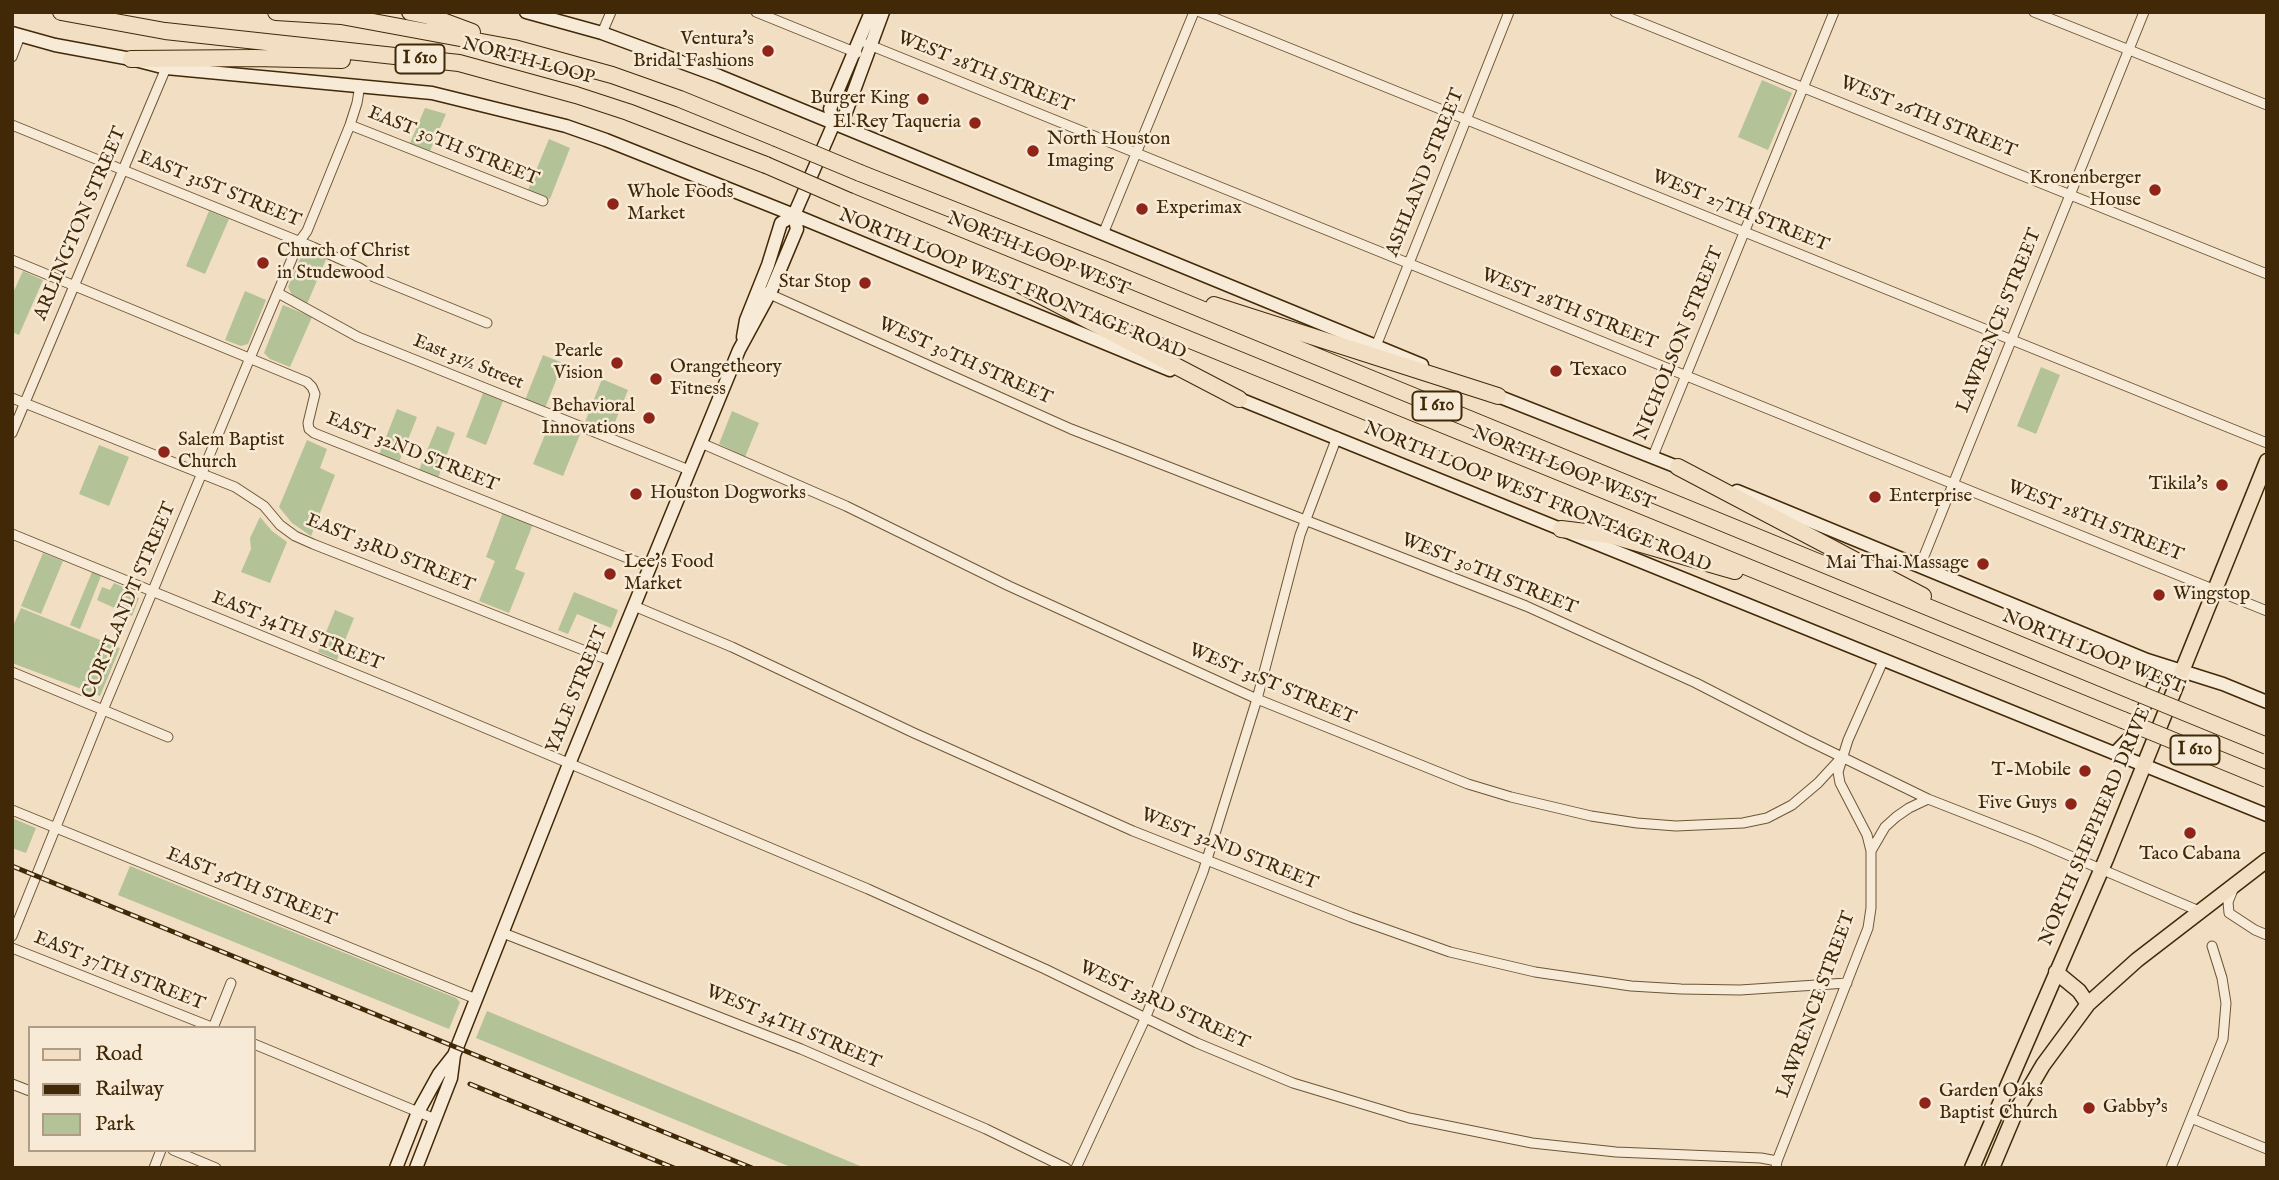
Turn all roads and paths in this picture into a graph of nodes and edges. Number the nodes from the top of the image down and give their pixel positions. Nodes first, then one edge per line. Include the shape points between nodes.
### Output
1 (61, 12) edge
2 (276, 12) edge
3 (410, 12) edge
4 (526, 12) edge
5 (611, 12) edge
6 (756, 12) edge
7 (871, 12) edge
8 (883, 12) edge
9 (1194, 12) edge
10 (1200, 12) edge
11 (1509, 12) edge
12 (1615, 12) edge
13 (1834, 12) edge
14 (2034, 12) edge
15 (2144, 12) edge
16 (602, 33) junction
17 (16, 34) edge
18 (514, 48) junction
19 (862, 49) junction
20 (2129, 51) junction
21 (12, 57) edge
22 (131, 59) junction
23 (459, 63) junction
24 (166, 68) junction
25 (360, 85) junction
26 (1804, 87) junction
27 (2267, 106) edge
28 (1467, 120) junction
29 (834, 123) junction
30 (12, 125) edge
31 (350, 125) junction
32 (776, 138) joint
33 (1136, 153) junction
34 (766, 166) joint
35 (123, 170) junction
36 (2070, 194) junction
37 (542, 201) dead end
38 (794, 215) junction
39 (1745, 233) junction
40 (1103, 234) junction
41 (299, 242) junction
42 (981, 255) junction
43 (12, 260) edge
44 (1409, 264) junction
45 (1106, 270) junction
46 (2267, 274) edge
47 (74, 285) junction
48 (764, 292) junction
49 (278, 293) junction
50 (487, 323) dead end
51 (2011, 340) junction
52 (1376, 346) junction
53 (250, 358) junction
54 (1686, 376) junction
55 (1498, 396) junction
56 (12, 398) edge
57 (1239, 399) junction
58 (24, 403) junction
59 (12, 433) edge
60 (1337, 437) junction
61 (701, 443) junction
62 (2267, 443) edge
63 (1653, 456) junction
64 (2267, 461) edge
65 (1678, 467) junction
66 (690, 470) junction
67 (202, 474) junction
68 (1953, 484) junction
69 (1305, 521) junction
70 (1561, 529) junction
71 (12, 534) edge
72 (1920, 566) junction
73 (650, 567) junction
74 (2215, 590) junction
75 (153, 593) junction
76 (1817, 595) junction
77 (634, 606) junction
78 (2267, 611) edge
79 (2012, 643) junction
80 (2147, 660) junction
81 (611, 661) junction
82 (1884, 661) junction
83 (2180, 671) junction
84 (12, 673) edge
85 (1257, 699) junction
86 (2267, 702) edge
87 (103, 710) junction
88 (168, 737) dead end
89 (2267, 747) edge
90 (2115, 753) junction
91 (1842, 757) junction
92 (569, 764) junction
93 (2144, 765) junction
94 (2267, 779) edge
95 (1928, 799) junction
96 (12, 810) edge
97 (2267, 815) edge
98 (57, 828) junction
99 (1871, 851) junction
100 (2267, 860) edge
101 (1207, 862) junction
102 (2100, 869) junction
103 (2235, 885) junction
104 (2199, 911) junction
105 (503, 933) junction
106 (2267, 935) edge
107 (12, 936) edge
108 (2212, 946) dead end
109 (12, 948) edge
110 (2056, 972) junction
111 (231, 983) dead end
112 (1847, 983) junction
113 (476, 999) junction
114 (2088, 1004) junction
115 (1145, 1019) junction
116 (208, 1026) edge
117 (214, 1026) edge
118 (256, 1045) edge
119 (454, 1055) junction
120 (1995, 1111) junction
121 (418, 1112) junction
122 (2012, 1118) junction
123 (2190, 1118) junction
124 (435, 1119) junction
125 (2267, 1149) edge
126 (161, 1152) edge
127 (178, 1152) edge
128 (398, 1164) edge
129 (1776, 1164) edge
130 (154, 1168) edge
131 (216, 1168) edge
132 (415, 1168) edge
133 (1066, 1168) edge
134 (1076, 1168) edge
135 (1972, 1168) edge
136 (1992, 1168) edge
137 (2171, 1168) edge

1 - 23 highway, NORTH LOOP / I 610 via 165,32
2 - 18 highway, NORTH LOOP / I 610 via 341,16
3 - 18 highway
4 - 16 main road
5 - 16 street
6 - 19 street, WEST 28TH STREET
7 - 19 main road, YALE STREET
8 - 19 main road, YALE STREET
9 - 33 street
10 - 28 street, WEST 27TH STREET
11 - 28 street, ASHLAND STREET
12 - 26 street, WEST 26TH STREET
13 - 26 street, NICHOLSON STREET
14 - 20 street
15 - 20 street, LAWRENCE STREET
16 - 29 main road
17 - 21 street
17 - 22 main road, NORTH LOOP WEST FRONTAGE ROAD
18 - 32 highway, NORTH LOOP / I 610 via 612,75
19 - 29 main road, YALE STREET via 845,115
19 - 33 street, WEST 28TH STREET
20 - 27 street
20 - 36 street, LAWRENCE STREET
22 - 23 highway
22 - 24 main road, NORTH LOOP WEST FRONTAGE ROAD
23 - 34 highway, NORTH LOOP / I 610 via 628,112
24 - 25 main road, NORTH LOOP WEST FRONTAGE ROAD
24 - 35 street, ARLINGTON STREET
25 - 31 street, CORTLANDT STREET
25 - 38 main road, NORTH LOOP WEST FRONTAGE ROAD via 432,93 566,125
26 - 36 street, WEST 26TH STREET
26 - 39 street, NICHOLSON STREET
28 - 39 street, WEST 27TH STREET
28 - 44 street, ASHLAND STREET
29 - 38 main road, YALE STREET
29 - 40 main road
30 - 35 street, EAST 31ST STREET
31 - 37 street, EAST 30TH STREET
31 - 41 street, CORTLANDT STREET
32 - 45 highway, NORTH LOOP WEST / I 610, bridge
33 - 40 street
33 - 44 street, WEST 28TH STREET
34 - 42 highway, NORTH LOOP WEST / I 610, bridge
35 - 41 street, EAST 31ST STREET
35 - 47 street, ARLINGTON STREET
36 - 46 street, WEST 26TH STREET
36 - 51 street, LAWRENCE STREET
38 - 48 main road, YALE STREET via 797,229
38 - 57 main road, NORTH LOOP WEST FRONTAGE ROAD
39 - 51 street, WEST 27TH STREET
39 - 54 street, NICHOLSON STREET
40 - 52 main road
41 - 49 street, CORTLANDT STREET
41 - 50 street, EAST 31ST STREET
42 - 57 highway via 1013,281
42 - 76 highway, NORTH LOOP WEST / I 610
43 - 47 street, EAST 32ND STREET
44 - 52 street, ASHLAND STREET
44 - 54 street, WEST 28TH STREET
45 - 55 highway
45 - 79 highway, NORTH LOOP WEST / I 610
47 - 53 street, EAST 32ND STREET
47 - 58 street, ARLINGTON STREET
48 - 61 main road, YALE STREET via 759,317 743,341
48 - 69 street, WEST 30TH STREET via 1071,429
49 - 53 street, CORTLANDT STREET
49 - 66 street, East 31½ Street via 358,337
51 - 62 street, WEST 27TH STREET
51 - 68 street, LAWRENCE STREET
52 - 55 main road
53 - 67 street, CORTLANDT STREET
53 - 73 street, EAST 32ND STREET via 312,387 315,397 308,423 314,433
54 - 63 street, NICHOLSON STREET
54 - 68 street, WEST 28TH STREET
55 - 63 main road
56 - 58 street, EAST 33RD STREET
57 - 60 main road, NORTH LOOP WEST FRONTAGE ROAD
58 - 59 street, ARLINGTON STREET
58 - 67 street, EAST 33RD STREET
60 - 69 street
60 - 70 main road, NORTH LOOP WEST FRONTAGE ROAD
61 - 66 main road, YALE STREET
61 - 85 street, WEST 31ST STREET
63 - 65 main road
64 - 74 main road, NORTH SHEPHERD DRIVE
65 - 72 main road
65 - 79 highway
66 - 73 main road, YALE STREET
67 - 75 street, CORTLANDT STREET
67 - 81 street, EAST 33RD STREET via 235,487 264,506 295,536
68 - 72 street, LAWRENCE STREET
68 - 74 street, WEST 28TH STREET
69 - 85 street
69 - 91 street, WEST 30TH STREET via 1526,606 1696,683
70 - 76 highway via 1610,535
70 - 82 main road, NORTH LOOP WEST FRONTAGE ROAD
71 - 75 street, EAST 34TH STREET
72 - 80 main road
73 - 77 main road, YALE STREET
74 - 78 street, WEST 28TH STREET
74 - 83 main road, NORTH SHEPHERD DRIVE
75 - 87 street, CORTLANDT STREET
75 - 92 street, EAST 34TH STREET
76 - 94 highway, NORTH LOOP WEST / I 610, bridge
77 - 81 main road, YALE STREET
77 - 101 street, WEST 32ND STREET
79 - 89 highway, NORTH LOOP WEST / I 610, bridge
80 - 83 main road
80 - 90 main road via 2155,683 2132,735
81 - 92 main road, YALE STREET
82 - 90 main road, NORTH LOOP WEST FRONTAGE ROAD
82 - 91 street, LAWRENCE STREET
83 - 86 main road
83 - 93 main road, NORTH SHEPHERD DRIVE
84 - 87 street
85 - 91 street, WEST 31ST STREET via 1468,784 1547,807 1637,823 1707,826 1767,818 1792,805
85 - 101 street
87 - 88 street
87 - 98 street, CORTLANDT STREET
90 - 93 main road, NORTH LOOP WEST FRONTAGE ROAD
91 - 95 street, WEST 30TH STREET
91 - 99 street, LAWRENCE STREET via 1840,783
92 - 105 main road, YALE STREET
92 - 115 street, WEST 33RD STREET via 900,903
93 - 97 main road, NORTH LOOP WEST FRONTAGE ROAD
93 - 102 main road, NORTH SHEPHERD DRIVE
95 - 99 street via 1885,827
95 - 102 street, WEST 30TH STREET
96 - 98 street, EAST 36TH STREET
98 - 107 street, CORTLANDT STREET
98 - 113 street, EAST 36TH STREET
99 - 112 street, LAWRENCE STREET via 1871,908
100 - 103 main road
101 - 112 street, WEST 32ND STREET via 1411,939 1535,972 1681,989
101 - 115 street
102 - 104 street, WEST 30TH STREET
102 - 110 main road, NORTH SHEPHERD DRIVE
103 - 104 main road
103 - 106 street via 2229,913
104 - 114 main road
105 - 113 main road, YALE STREET
105 - 133 street, WEST 34TH STREET via 802,1049
108 - 123 street via 2226,1003 2224,1030
109 - 116 street, EAST 37TH STREET
110 - 114 main road
110 - 120 main road, NORTH SHEPHERD DRIVE
111 - 117 street
112 - 129 street, LAWRENCE STREET
113 - 119 main road, YALE STREET
114 - 122 main road via 2043,1065
115 - 129 street, WEST 33RD STREET via 1293,1083 1441,1126 1575,1149 1761,1158
115 - 134 street
118 - 121 street
119 - 121 main road, YALE STREET
119 - 124 main road, YALE STREET via 451,1078
120 - 122 main road
120 - 135 main road, NORTH SHEPHERD DRIVE
121 - 124 street
121 - 128 main road, YALE STREET
122 - 136 main road
123 - 125 street
123 - 137 street
124 - 132 main road, YALE STREET
126 - 130 street
127 - 131 street
128 - 132 main road

